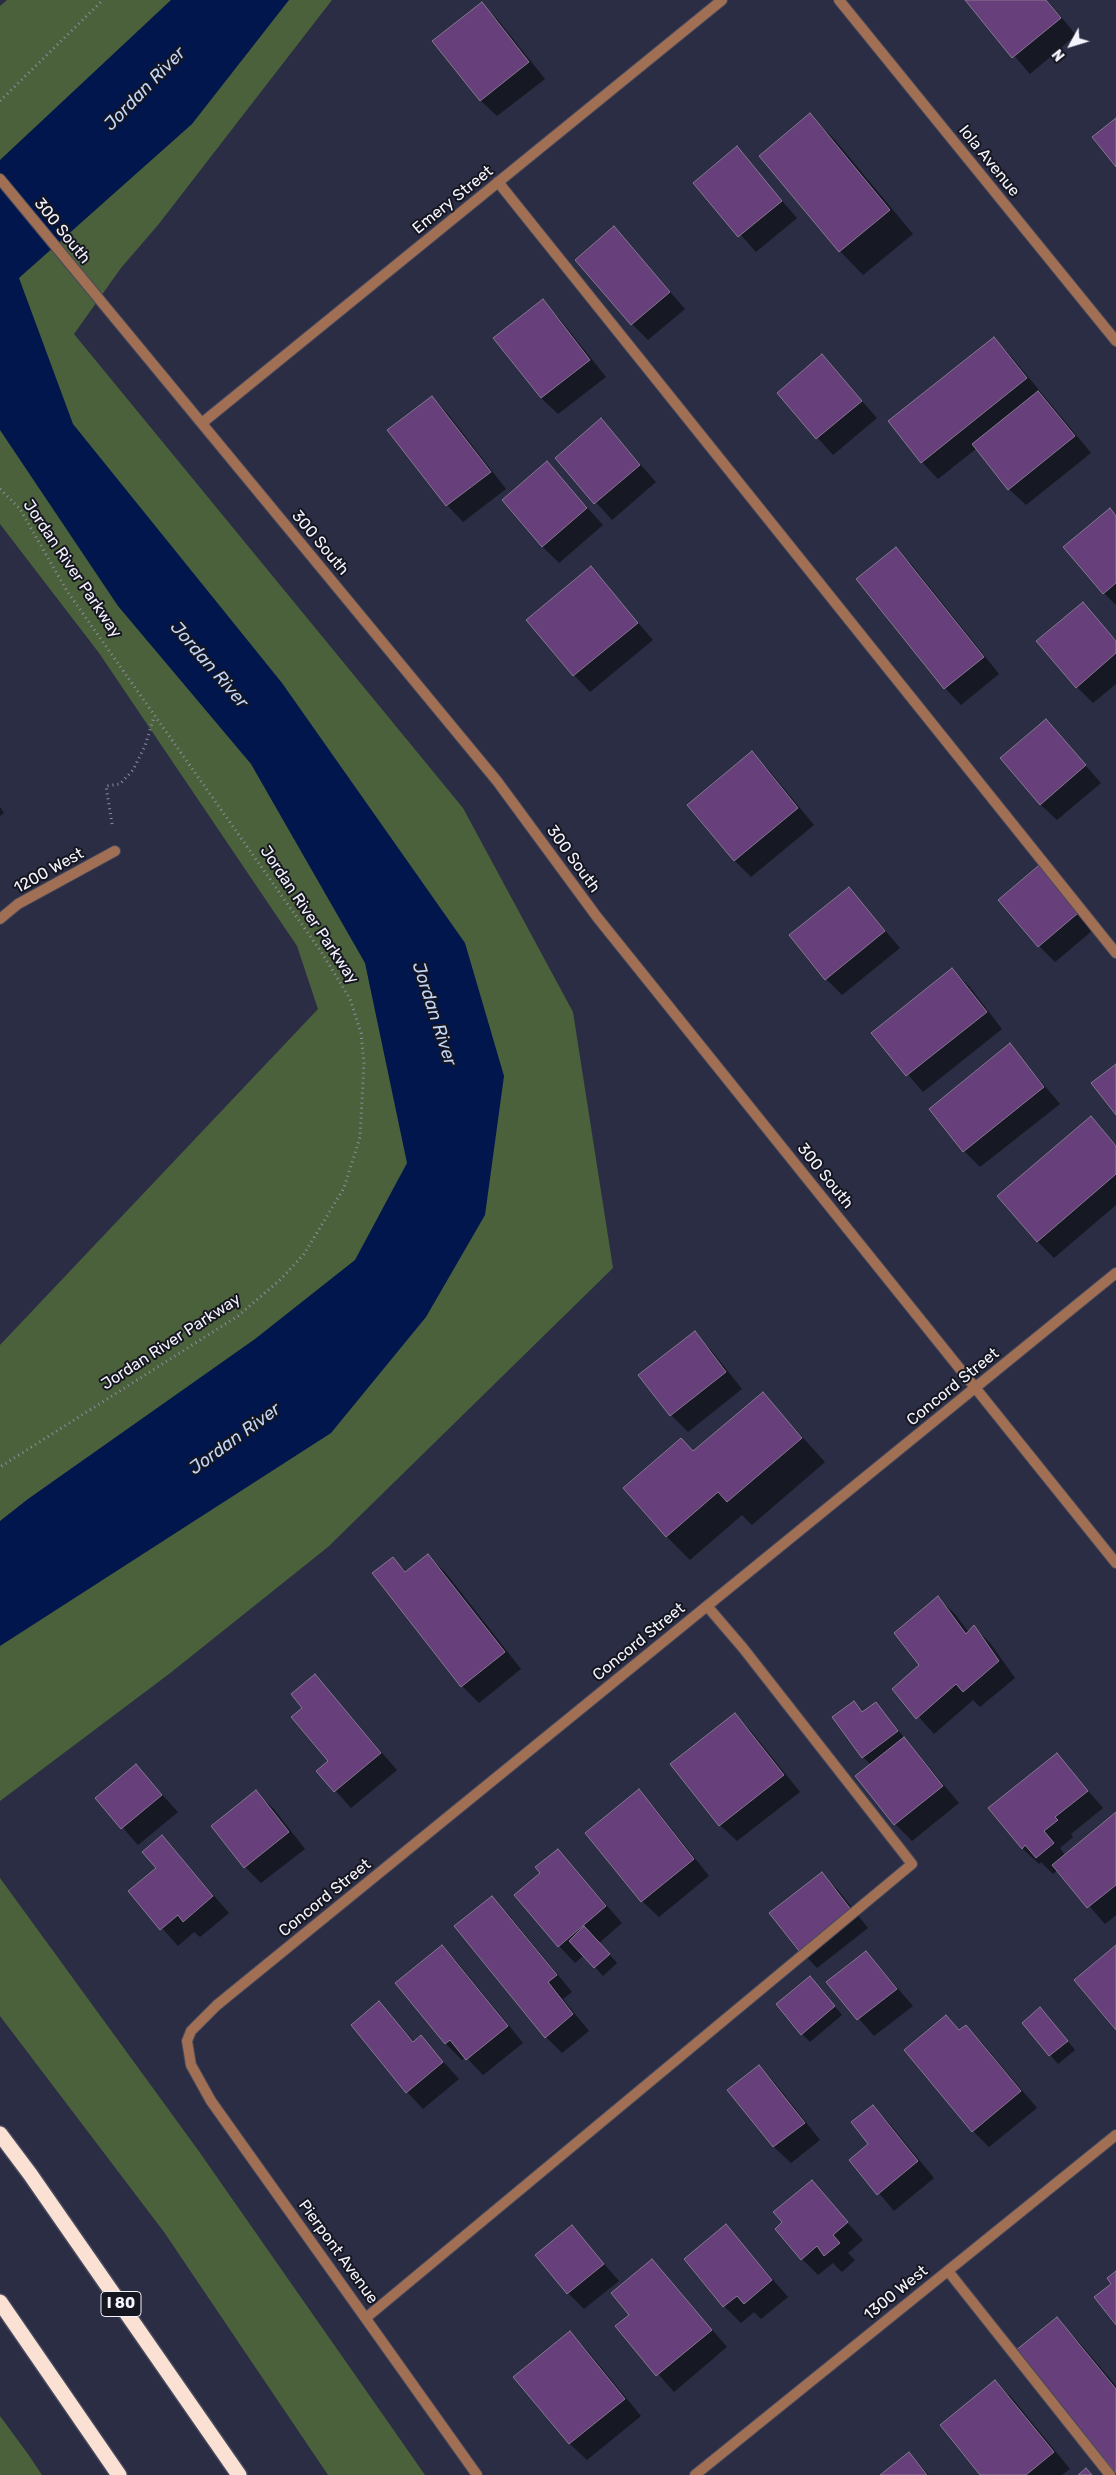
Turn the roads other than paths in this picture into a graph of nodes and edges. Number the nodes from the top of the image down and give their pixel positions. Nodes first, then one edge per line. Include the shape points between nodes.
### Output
1 (722, 0) edge
2 (839, 0) edge
3 (0, 179) edge
4 (498, 182) junction
5 (1116, 340) edge
6 (202, 423) junction
7 (115, 851) dead end
8 (0, 919) edge
9 (1116, 953) edge
10 (1116, 1273) edge
11 (974, 1388) junction
12 (1116, 1563) edge
13 (707, 1606) junction
14 (188, 2041) joint
15 (0, 2134) edge
16 (1116, 2135) edge
17 (948, 2271) junction
18 (0, 2302) edge
19 (367, 2317) junction
20 (119, 2475) edge
21 (239, 2475) edge
22 (477, 2475) edge
23 (696, 2475) edge
24 (1110, 2475) edge

1 - 4 street, Emery Street
2 - 5 street, Iola Avenue
3 - 6 street, 300 South
4 - 6 street, Emery Street
4 - 9 street
6 - 11 street, 300 South via 497,781 597,917
7 - 8 street, 1200 West via 18,904
10 - 11 street, Concord Street
11 - 12 street, 300 South
11 - 13 street, Concord Street
13 - 14 street, Concord Street via 199,2021
13 - 19 street via 912,1864
14 - 19 street, Pierpont Avenue via 191,2065 211,2101
15 - 21 highway, I 80
16 - 17 street, 1300 West
17 - 23 street, 1300 West
17 - 24 street
18 - 20 highway
19 - 22 street, Pierpont Avenue

